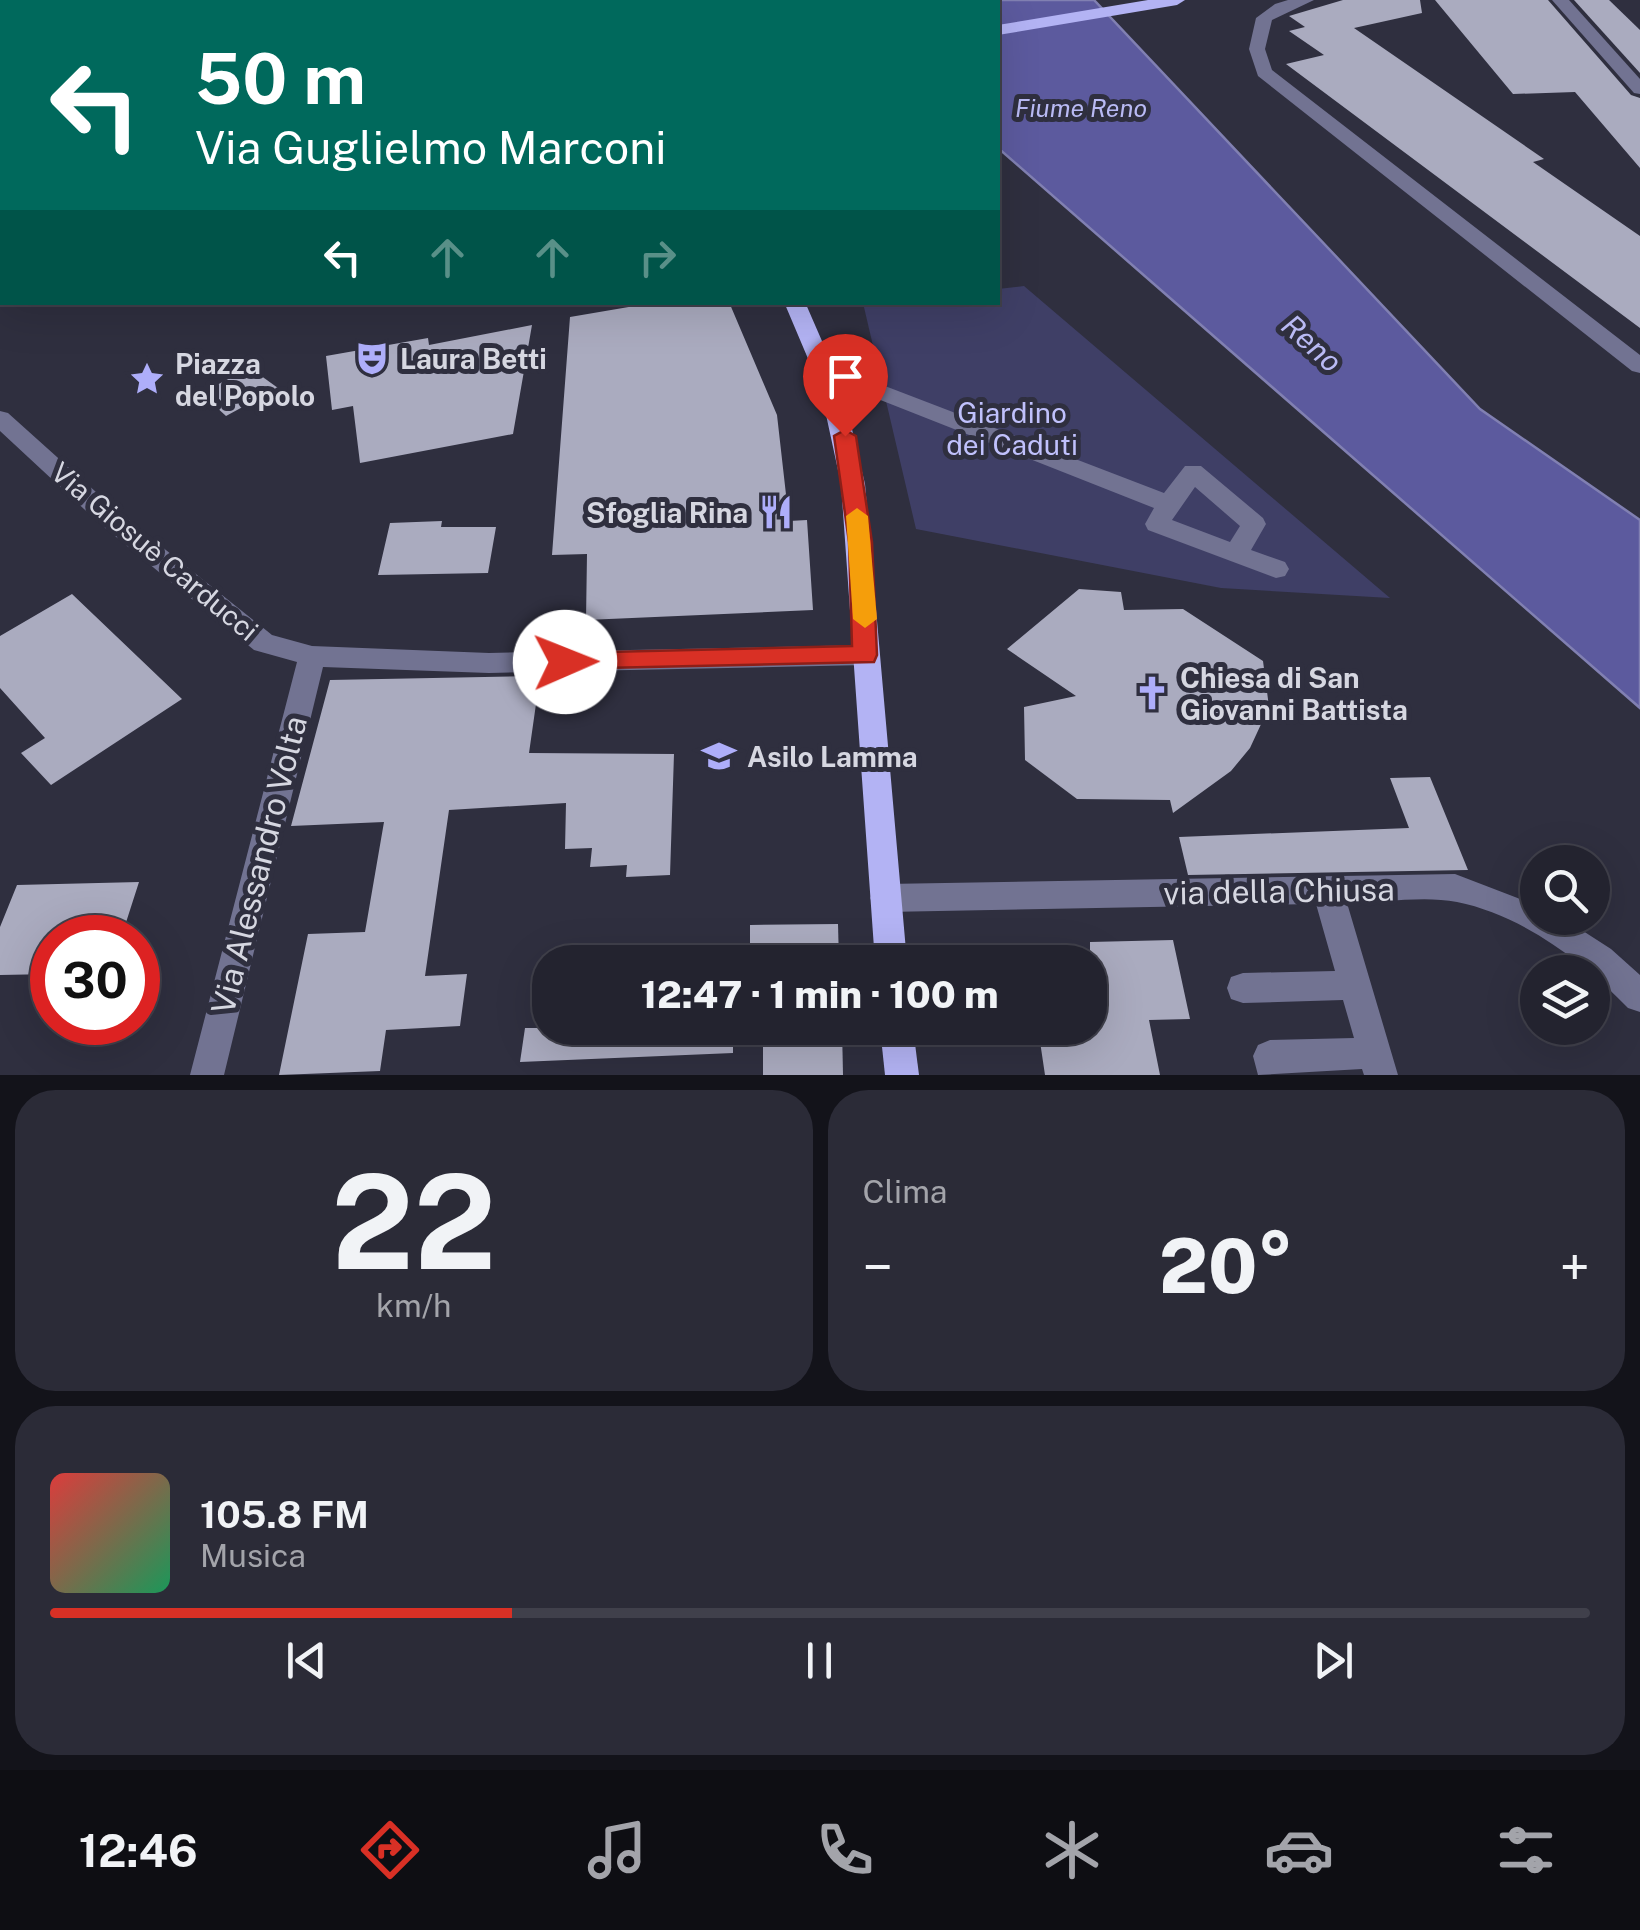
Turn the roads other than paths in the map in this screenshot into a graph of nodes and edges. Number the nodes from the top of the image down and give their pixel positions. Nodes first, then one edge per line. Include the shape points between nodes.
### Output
1 (1177, 0) edge
2 (1306, 0) edge
3 (1560, 0) edge
4 (1000, 30) edge
5 (1640, 88) edge
6 (795, 305) edge
7 (1640, 366) edge
8 (825, 370) junction
9 (0, 418) edge
10 (1170, 504) junction
11 (1236, 554) junction
12 (1276, 568) dead end
13 (865, 655) junction
14 (312, 656) junction
15 (1327, 889) junction
16 (886, 898) junction
17 (890, 945) edge
18 (1355, 984) junction
19 (1243, 988) dead end
20 (1640, 997) edge
21 (899, 1045) edge
22 (1378, 1064) edge
23 (207, 1075) edge
24 (902, 1075) edge
25 (1275, 1075) edge

1 - 4 main road
2 - 7 street via 1264,18 1258,49 1264,72
3 - 5 street
6 - 8 main road
8 - 10 street
8 - 13 main road via 853,484
9 - 14 street, Via Giosuè Carducci via 263,643
10 - 11 street via 1157,524
10 - 11 street via 1193,472 1254,524
11 - 12 street
13 - 14 street, Via Giosuè Carducci via 490,663
13 - 16 main road
14 - 23 street, Via Alessandro Volta
15 - 16 street, via della Chiusa
15 - 18 street
15 - 20 street, via della Chiusa via 1455,888 1517,908 1570,937
16 - 17 main road
18 - 19 street
18 - 22 street
21 - 24 main road
22 - 25 street via 1270,1056

